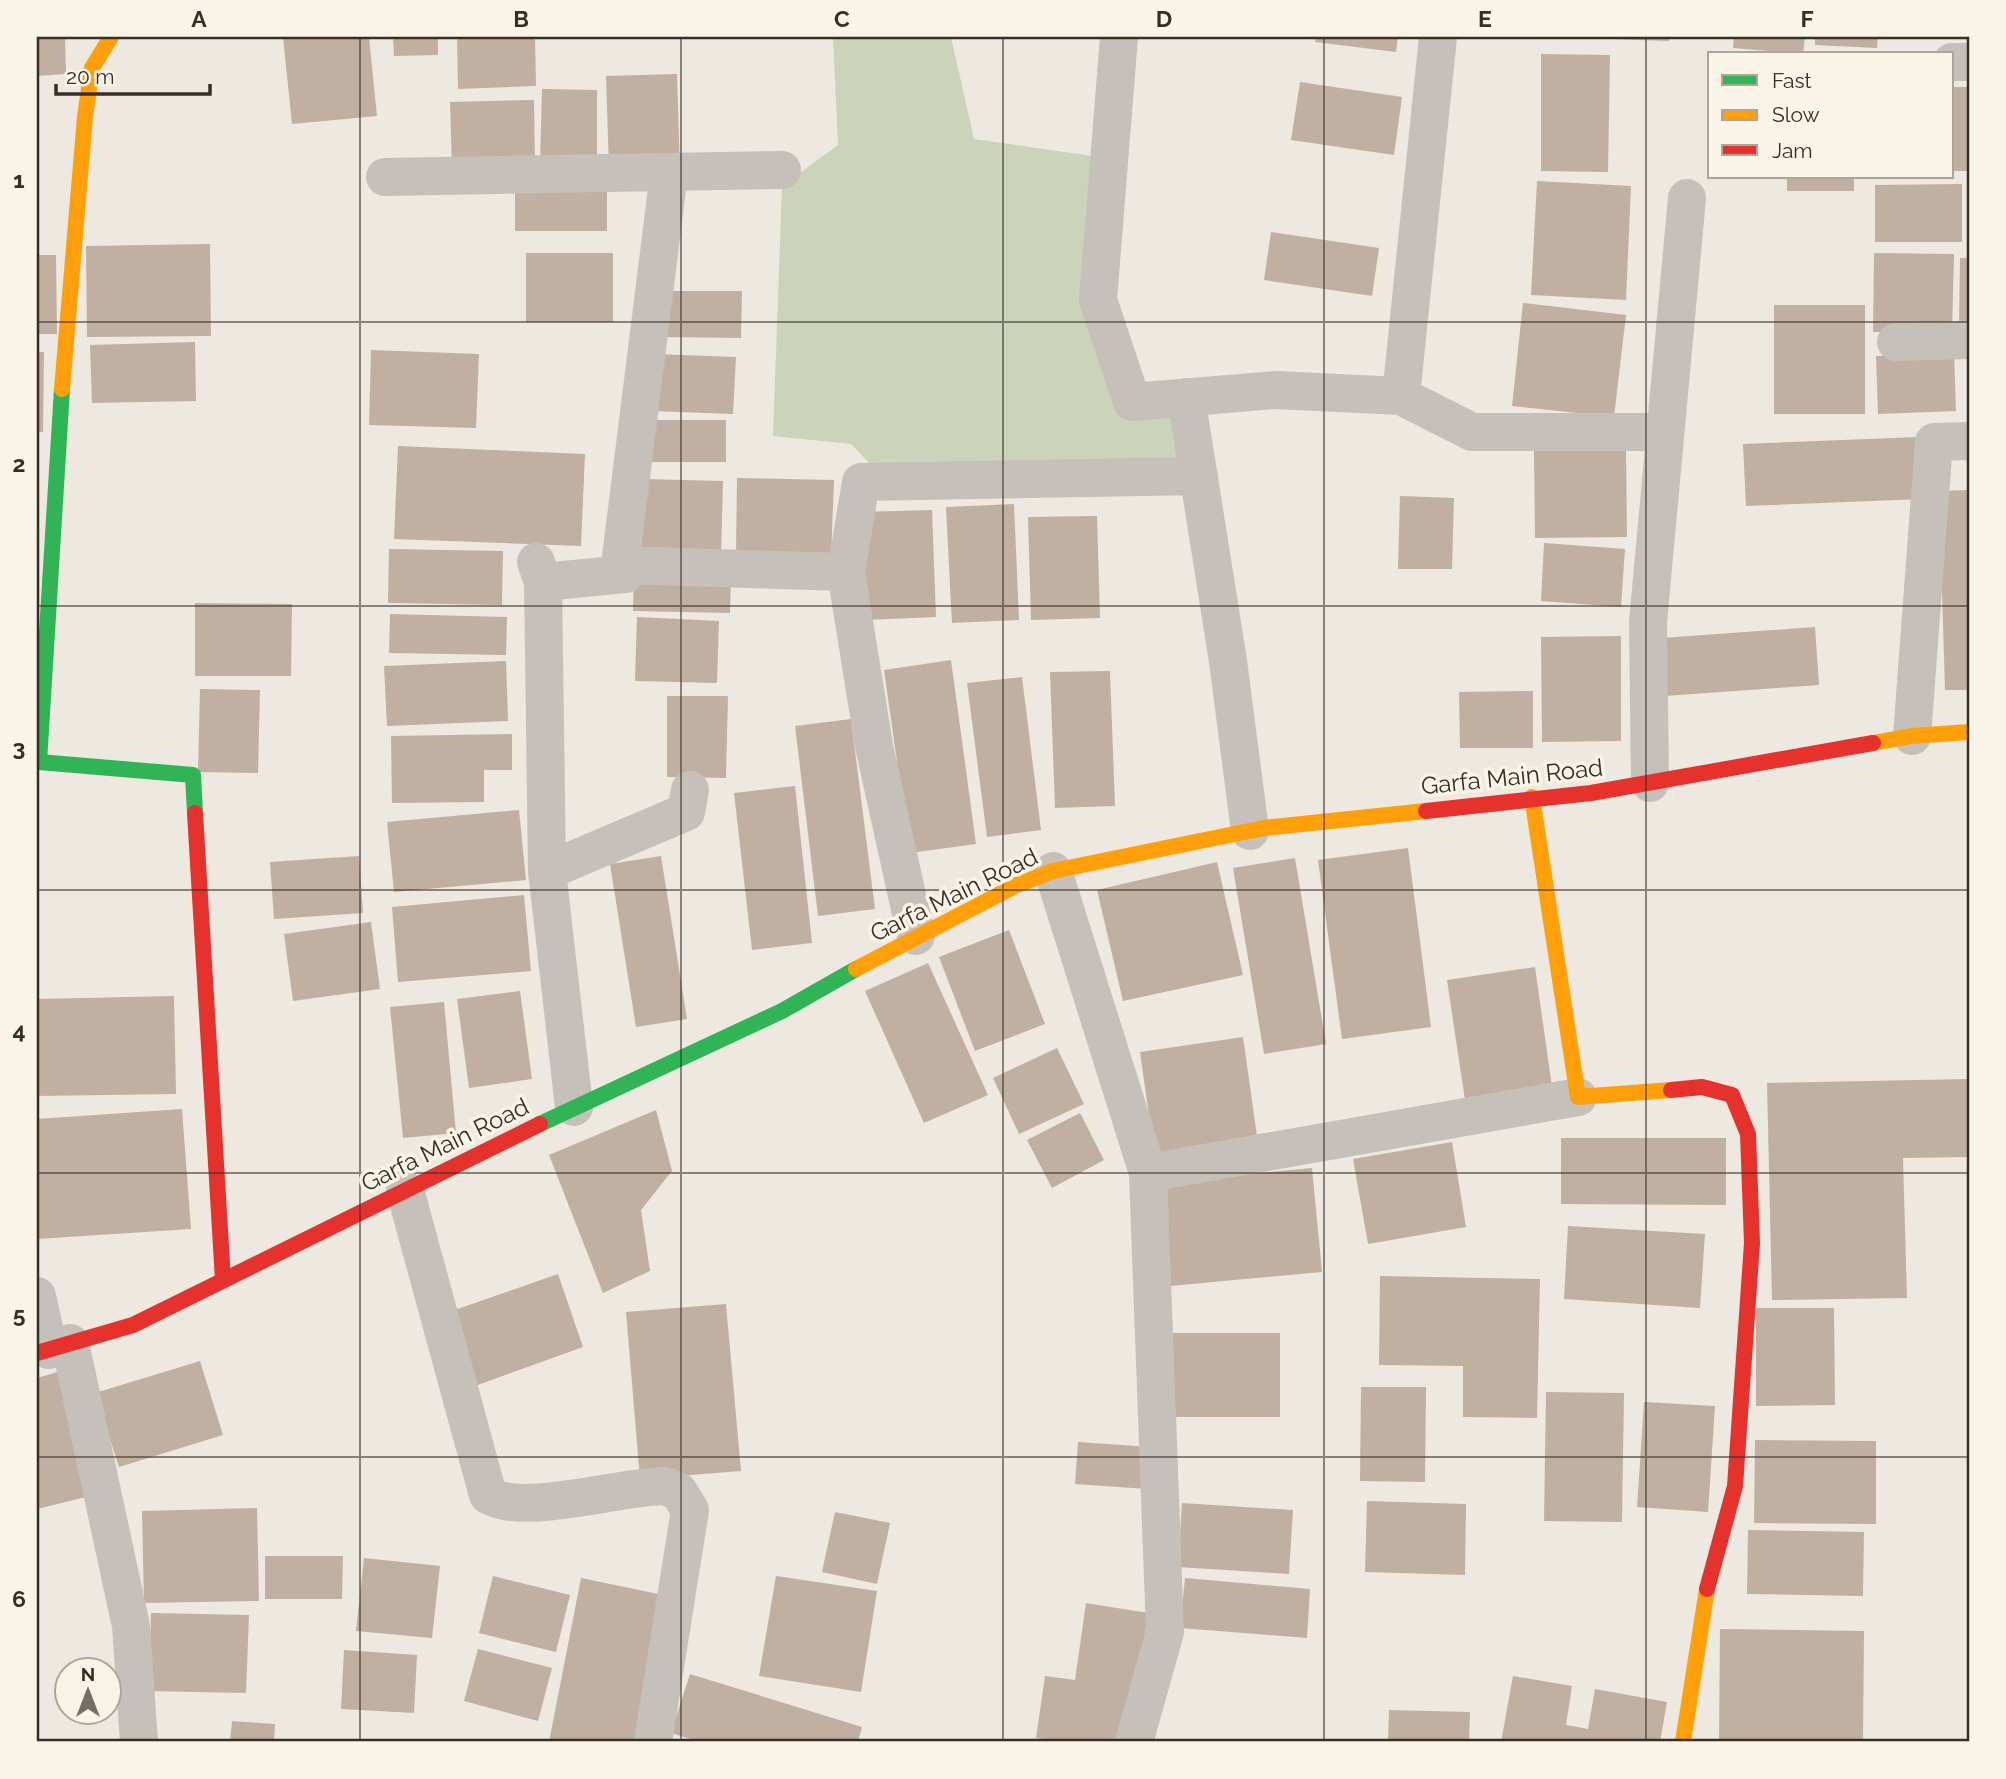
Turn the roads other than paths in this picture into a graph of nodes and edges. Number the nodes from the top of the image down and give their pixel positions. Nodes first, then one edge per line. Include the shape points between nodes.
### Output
1 (111, 37) edge
2 (1119, 37) edge
3 (1438, 37) edge
4 (782, 170) dead end
5 (669, 173) junction
6 (385, 177) dead end
7 (1687, 198) dead end
8 (1969, 340) edge
9 (1896, 342) dead end
10 (1401, 396) junction
11 (1186, 397) junction
12 (1664, 432) junction
13 (1969, 442) edge
14 (1199, 476) junction
15 (620, 565) junction
16 (846, 572) junction
17 (1969, 732) edge
18 (1912, 737) junction
19 (1650, 783) junction
20 (690, 790) dead end
21 (1532, 797) junction
22 (1250, 831) junction
23 (547, 871) junction
24 (1054, 871) junction
25 (916, 936) junction
26 (1578, 1097) junction
27 (574, 1107) junction
28 (1148, 1173) junction
29 (405, 1191) junction
30 (223, 1280) junction
31 (37, 1296) edge
32 (52, 1349) edge
33 (139, 1742) edge
34 (653, 1742) edge
35 (1135, 1742) edge
36 (1683, 1742) edge

1 - 30 street via 92,68 85,117 56,465 39,762 193,775
2 - 11 street via 1098,300 1132,402
3 - 10 street
4 - 5 street
5 - 6 street
5 - 15 street
7 - 12 street
8 - 9 street
10 - 11 street via 1275,390
10 - 12 street via 1472,432
11 - 14 street
12 - 19 street via 1648,622
13 - 18 street via 1934,442
14 - 16 street via 861,482
14 - 22 street
15 - 16 street
15 - 23 street via 626,574 540,572
16 - 25 street via 874,746
17 - 18 street, Garfa Main Road
18 - 19 street, Garfa Main Road
19 - 21 street, Garfa Main Road
20 - 23 street via 686,812
21 - 22 street, Garfa Main Road
21 - 26 street
22 - 24 street, Garfa Main Road
23 - 27 street
24 - 25 street, Garfa Main Road
24 - 28 street
25 - 27 street, Garfa Main Road via 782,1012
26 - 28 street
26 - 36 street via 1702,1087 1732,1095 1748,1134 1752,1243 1735,1486 1704,1600
27 - 29 street, Garfa Main Road
28 - 35 street via 1165,1632
29 - 30 street, Garfa Main Road
29 - 34 street via 488,1495 499,1503 530,1503 665,1486 678,1492 691,1510
30 - 32 street, Garfa Main Road via 132,1325
31 - 32 street
32 - 33 street via 131,1626

